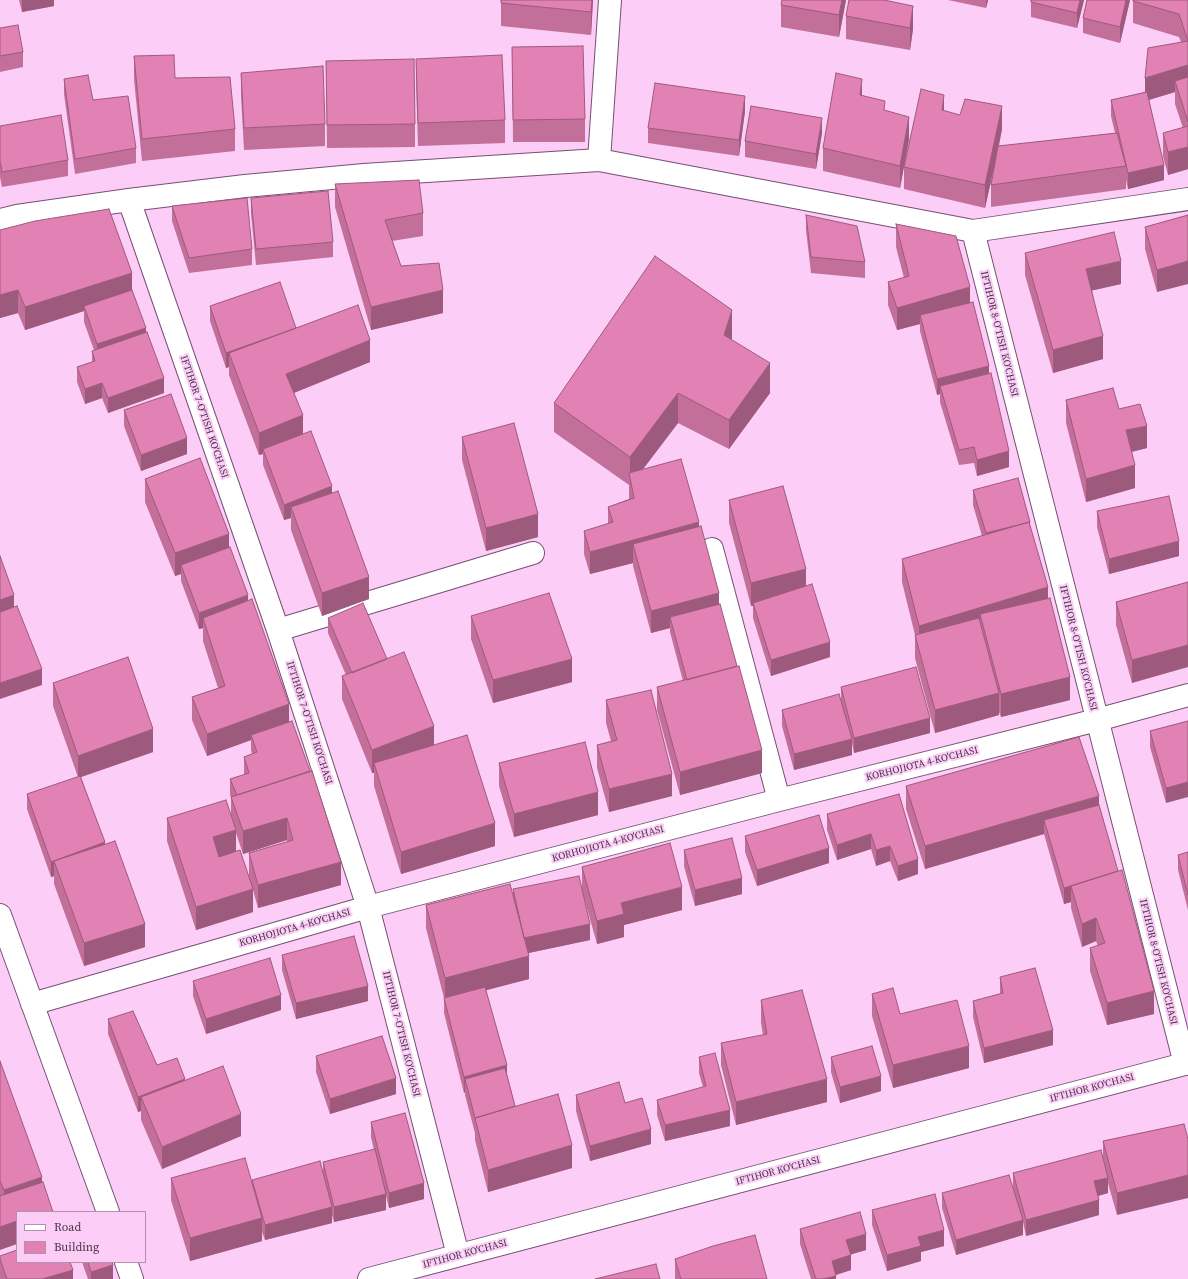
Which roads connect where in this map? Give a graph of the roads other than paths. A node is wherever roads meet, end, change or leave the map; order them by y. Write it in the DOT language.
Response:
graph roads {
  1 [pos="610,0"];
  2 [pos="599,160"];
  3 [pos="1188,199"];
  4 [pos="129,200"];
  5 [pos="0,220"];
  6 [pos="973,231"];
  7 [pos="712,549"];
  8 [pos="533,554"];
  9 [pos="278,630"];
  10 [pos="1188,695"];
  11 [pos="1096,720"];
  12 [pos="779,800"];
  13 [pos="368,907"];
  14 [pos="0,916"];
  15 [pos="32,1004"];
  16 [pos="1186,1063"];
  17 [pos="108,1211"];
  18 [pos="458,1255"];
  19 [pos="126,1263"];
  20 [pos="132,1279"];
  21 [pos="369,1279"];
  1 -- 2 [label="street"];
  2 -- 4 [label="street"];
  2 -- 6 [label="street"];
  3 -- 6 [label="street"];
  4 -- 5 [label="street"];
  4 -- 9 [label="street, IFTIHOR 7-O'TISH KO'CHASI"];
  6 -- 11 [label="street, IFTIHOR 8-O'TISH KO'CHASI"];
  7 -- 12 [label="street"];
  8 -- 9 [label="street"];
  9 -- 13 [label="street, IFTIHOR 7-O'TISH KO'CHASI"];
  10 -- 11 [label="street, KORHOJIOTA 4-KO'CHASI"];
  11 -- 12 [label="street, KORHOJIOTA 4-KO'CHASI"];
  11 -- 16 [label="street, IFTIHOR 8-O'TISH KO'CHASI"];
  12 -- 13 [label="street, KORHOJIOTA 4-KO'CHASI"];
  13 -- 15 [label="street, KORHOJIOTA 4-KO'CHASI"];
  13 -- 18 [label="street, IFTIHOR 7-O'TISH KO'CHASI"];
  14 -- 15 [label="street"];
  15 -- 17 [label="street"];
  16 -- 18 [label="street, IFTIHOR KO'CHASI"];
  18 -- 21 [label="street, IFTIHOR KO'CHASI"];
  19 -- 20 [label="street"];
}
